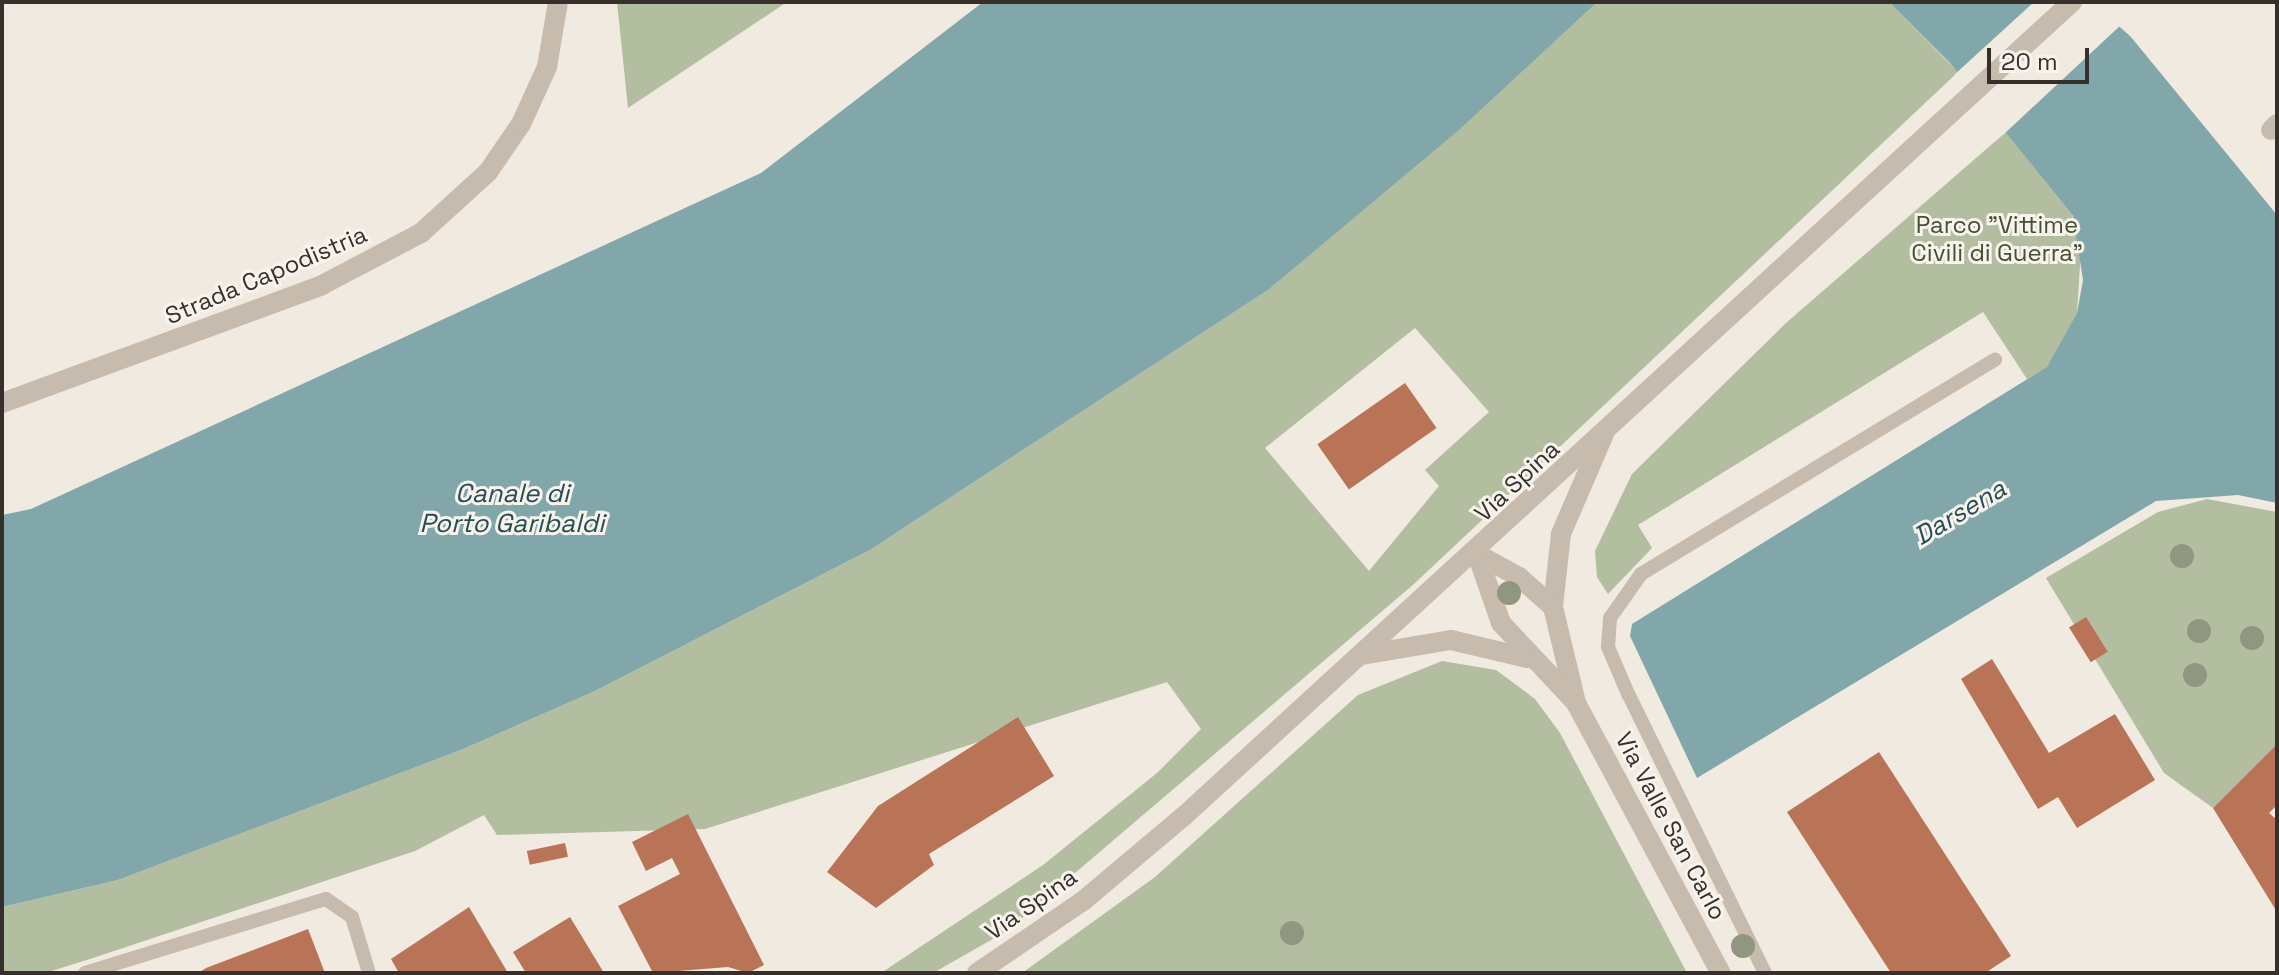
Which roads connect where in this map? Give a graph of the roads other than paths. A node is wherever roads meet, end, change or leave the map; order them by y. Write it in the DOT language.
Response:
graph roads {
  1 [pos="558,2"];
  2 [pos="2072,2"];
  3 [pos="1995,360"];
  4 [pos="2,403"];
  5 [pos="1604,434"];
  6 [pos="1477,554"];
  7 [pos="1553,607"];
  8 [pos="1362,655"];
  9 [pos="1531,660"];
  10 [pos="1576,703"];
  11 [pos="85,973"];
  12 [pos="369,973"];
  13 [pos="977,973"];
  14 [pos="1721,973"];
  15 [pos="1765,973"];
  1 -- 4 [label="street, Strada Capodistria"];
  2 -- 5 [label="street, Via Spina"];
  3 -- 15 [label="lane"];
  5 -- 6 [label="street, Via Spina"];
  5 -- 7 [label="street, Via Valle San Carlo"];
  6 -- 7 [label="street"];
  6 -- 8 [label="street, Via Spina"];
  6 -- 9 [label="street, Via Valle San Carlo"];
  7 -- 10 [label="street, Via Valle San Carlo"];
  8 -- 9 [label="street, Via Valle San Carlo"];
  8 -- 13 [label="street, Via Spina"];
  9 -- 10 [label="street, Via Valle San Carlo"];
  10 -- 14 [label="street, Via Valle San Carlo"];
  11 -- 12 [label="lane"];
}
